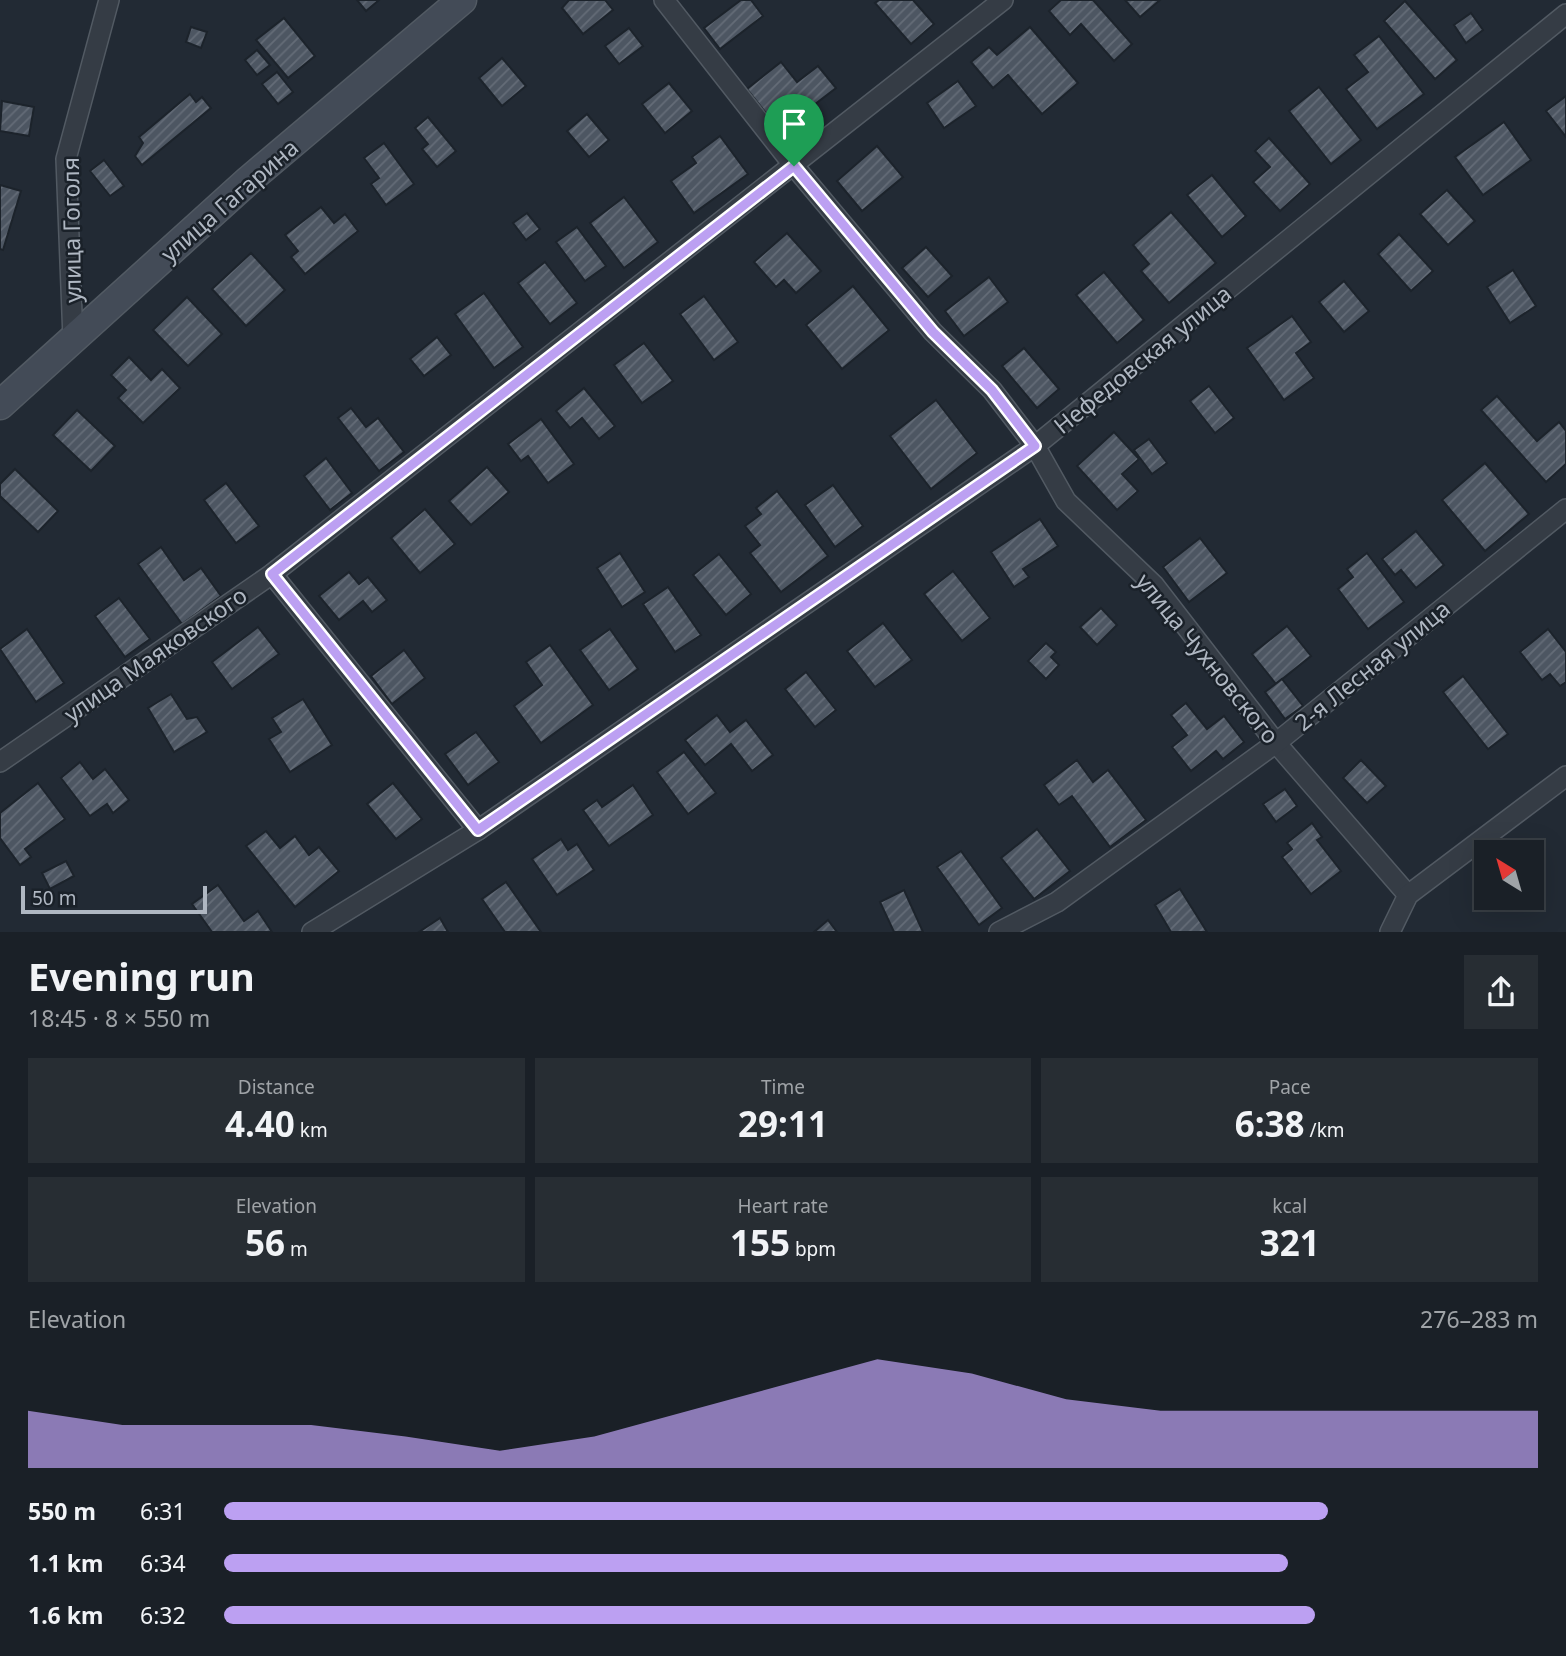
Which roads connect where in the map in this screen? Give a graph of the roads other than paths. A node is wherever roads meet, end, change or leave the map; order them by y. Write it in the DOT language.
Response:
graph roads {
  1 [pos="109,0"];
  2 [pos="462,0"];
  3 [pos="664,0"];
  4 [pos="1003,0"];
  5 [pos="1566,14"];
  6 [pos="794,166"];
  7 [pos="73,339"];
  8 [pos="0,405"];
  9 [pos="1035,446"];
  10 [pos="1566,509"];
  11 [pos="272,574"];
  12 [pos="1276,743"];
  13 [pos="0,762"];
  14 [pos="1566,776"];
  15 [pos="478,830"];
  16 [pos="1408,895"];
  17 [pos="312,932"];
  18 [pos="999,932"];
  19 [pos="1390,932"];
  1 -- 7 [label="street, улица Гоголя"];
  2 -- 7 [label="main road, улица Гагарина"];
  3 -- 6 [label="street, улица Чухновского"];
  4 -- 6 [label="street, улица Маяковского"];
  5 -- 9 [label="street, Нефедовская улица"];
  6 -- 9 [label="street, улица Чухновского"];
  6 -- 11 [label="street, улица Маяковского"];
  7 -- 8 [label="main road, улица Гагарина"];
  9 -- 12 [label="street, улица Чухновского"];
  9 -- 15 [label="street, Нефедовская улица"];
  10 -- 12 [label="street, 2-я Лесная улица"];
  11 -- 13 [label="street, улица Маяковского"];
  11 -- 15 [label="street"];
  12 -- 16 [label="street, улица Чухновского"];
  12 -- 18 [label="street, 2-я Лесная улица"];
  14 -- 16 [label="street"];
  15 -- 17 [label="street, Нефедовская улица"];
  16 -- 19 [label="street"];
}
